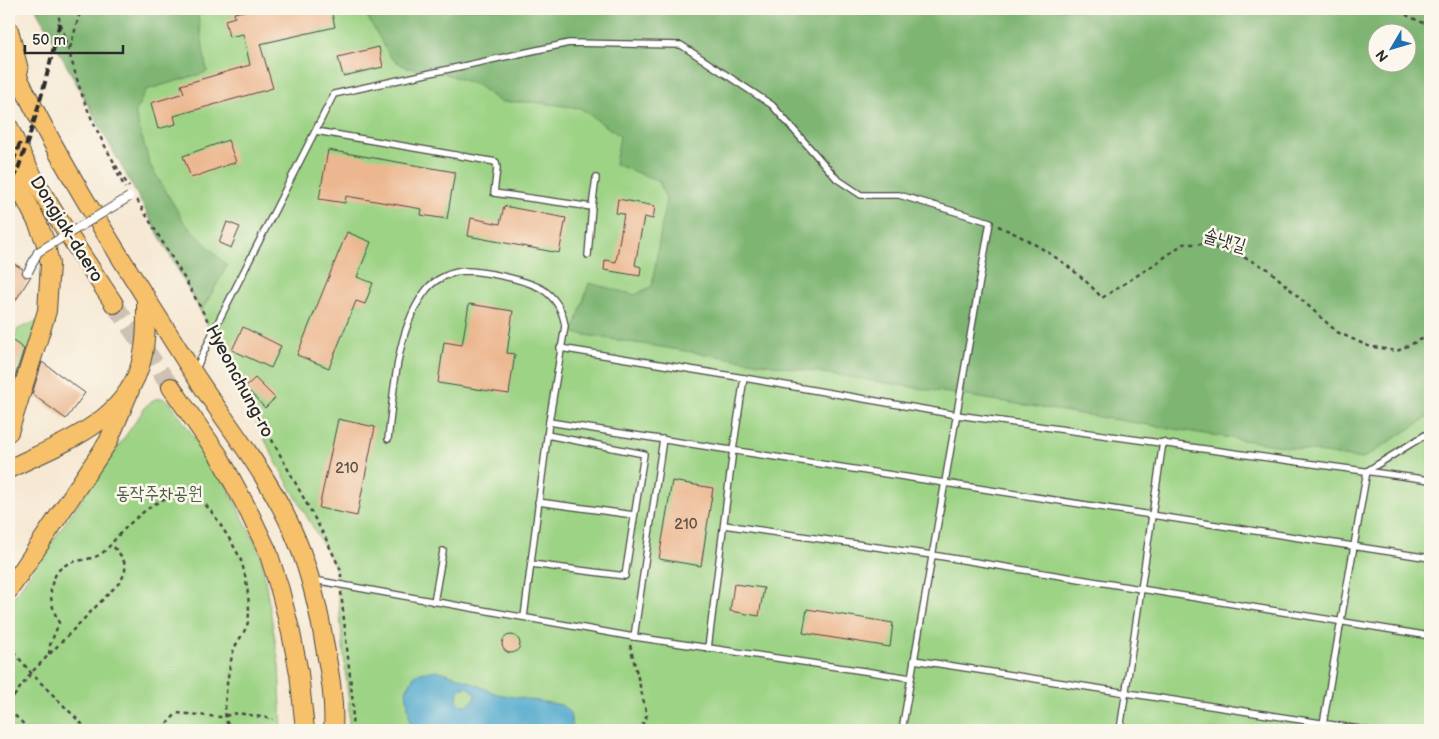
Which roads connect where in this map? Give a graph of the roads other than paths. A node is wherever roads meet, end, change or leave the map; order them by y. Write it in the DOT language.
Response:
graph roads {
  1 [pos="9,30"];
  2 [pos="9,58"];
  3 [pos="24,90"];
  4 [pos="9,126"];
  5 [pos="316,131"];
  6 [pos="9,167"];
  7 [pos="596,178"];
  8 [pos="129,197"];
  9 [pos="592,207"];
  10 [pos="588,255"];
  11 [pos="28,272"];
  12 [pos="146,296"];
  13 [pos="114,304"];
  14 [pos="560,348"];
  15 [pos="194,374"];
  16 [pos="744,378"];
  17 [pos="171,387"];
  18 [pos="130,390"];
  19 [pos="957,415"];
  20 [pos="549,422"];
  21 [pos="9,432"];
  22 [pos="1430,432"];
  23 [pos="547,435"];
  24 [pos="388,439"];
  25 [pos="663,439"];
  26 [pos="1163,442"];
  27 [pos="733,450"];
  28 [pos="9,469"];
  29 [pos="1367,471"];
  30 [pos="1430,480"];
  31 [pos="945,483"];
  32 [pos="538,502"];
  33 [pos="1152,514"];
  34 [pos="634,515"];
  35 [pos="724,525"];
  36 [pos="1354,546"];
  37 [pos="443,552"];
  38 [pos="932,554"];
  39 [pos="1430,558"];
  40 [pos="531,564"];
  41 [pos="311,580"];
  42 [pos="1141,589"];
  43 [pos="9,590"];
  44 [pos="434,602"];
  45 [pos="524,617"];
  46 [pos="1341,621"];
  47 [pos="631,636"];
  48 [pos="1430,636"];
  49 [pos="708,648"];
  50 [pos="914,660"];
  51 [pos="911,678"];
  52 [pos="1126,692"];
  53 [pos="1323,727"];
  54 [pos="305,730"];
  55 [pos="333,730"];
  56 [pos="902,730"];
  57 [pos="1120,730"];
  58 [pos="1366,730"];
  1 -- 3 [label="main road"];
  2 -- 3 [label="main road"];
  3 -- 12 [label="main road, Hyeonchung-ro"];
  4 -- 13 [label="main road, Dongjak-daero"];
  5 -- 9 [label="lane"];
  5 -- 15 [label="lane"];
  5 -- 19 [label="lane"];
  6 -- 21 [label="main road"];
  7 -- 9 [label="lane"];
  8 -- 11 [label="street, bridge"];
  9 -- 10 [label="lane"];
  12 -- 15 [label="main road, Hyeonchung-ro"];
  12 -- 18 [label="main road"];
  14 -- 16 [label="lane"];
  14 -- 20 [label="lane"];
  14 -- 24 [label="lane"];
  15 -- 41 [label="main road, Hyeonchung-ro"];
  16 -- 19 [label="lane"];
  16 -- 27 [label="lane"];
  17 -- 54 [label="main road"];
  18 -- 28 [label="main road"];
  18 -- 43 [label="main road"];
  19 -- 26 [label="lane"];
  19 -- 31 [label="lane"];
  20 -- 23 [label="lane"];
  20 -- 25 [label="lane"];
  22 -- 29 [label="lane"];
  23 -- 32 [label="lane"];
  23 -- 34 [label="lane"];
  25 -- 27 [label="lane"];
  25 -- 47 [label="lane"];
  26 -- 29 [label="lane"];
  26 -- 33 [label="lane"];
  27 -- 31 [label="lane"];
  27 -- 35 [label="lane"];
  29 -- 30 [label="lane"];
  29 -- 36 [label="lane"];
  31 -- 33 [label="lane"];
  31 -- 38 [label="lane"];
  32 -- 34 [label="lane"];
  32 -- 40 [label="lane"];
  33 -- 36 [label="lane"];
  33 -- 42 [label="lane"];
  34 -- 40 [label="lane"];
  35 -- 38 [label="lane"];
  35 -- 49 [label="lane"];
  36 -- 39 [label="lane"];
  36 -- 46 [label="lane"];
  37 -- 44 [label="lane"];
  38 -- 42 [label="lane"];
  38 -- 50 [label="lane"];
  40 -- 45 [label="lane"];
  41 -- 44 [label="lane"];
  41 -- 55 [label="main road, Hyeonchung-ro"];
  42 -- 46 [label="lane"];
  42 -- 52 [label="lane"];
  44 -- 45 [label="lane"];
  45 -- 47 [label="lane"];
  46 -- 48 [label="lane"];
  46 -- 53 [label="lane"];
  47 -- 49 [label="lane"];
  49 -- 51 [label="lane"];
  50 -- 51 [label="lane"];
  50 -- 52 [label="lane"];
  51 -- 56 [label="lane"];
  52 -- 53 [label="lane"];
  52 -- 57 [label="lane"];
  53 -- 58 [label="lane"];
}
